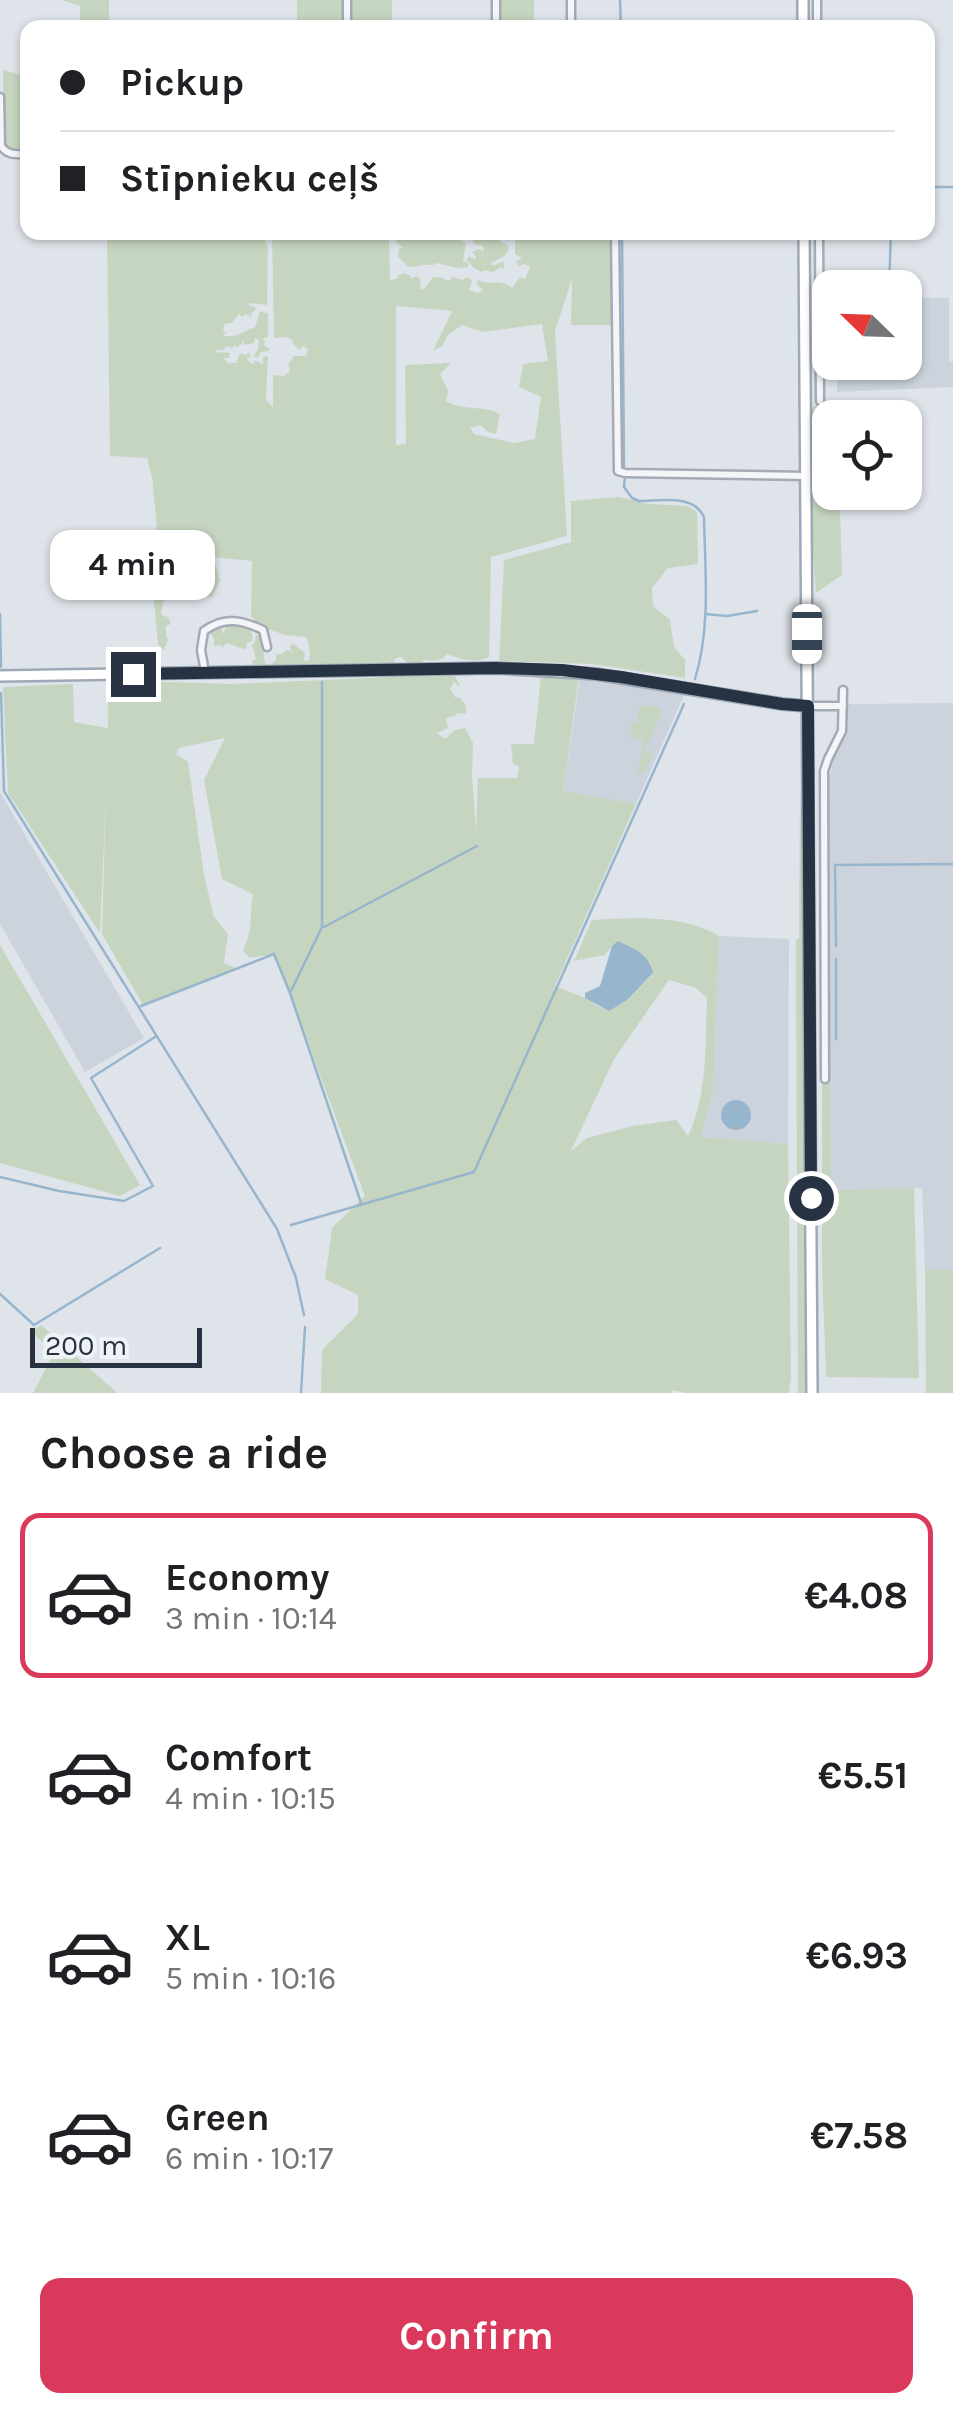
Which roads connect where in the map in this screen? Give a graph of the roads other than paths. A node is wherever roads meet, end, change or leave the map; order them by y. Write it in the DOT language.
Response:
graph roads {
  1 [pos="0,97"];
  2 [pos="20,154"];
  3 [pos="615,240"];
  4 [pos="804,240"];
  5 [pos="819,240"];
  6 [pos="820,400"];
  7 [pos="806,476"];
  8 [pos="267,647"];
  9 [pos="205,673"];
  10 [pos="0,676"];
  11 [pos="842,690"];
  12 [pos="808,706"];
  13 [pos="843,706"];
  14 [pos="825,1079"];
  15 [pos="812,1393"];
  1 -- 2 [label="street"];
  3 -- 7 [label="street"];
  4 -- 7 [label="main road"];
  5 -- 6 [label="street"];
  7 -- 12 [label="main road"];
  8 -- 9 [label="street"];
  9 -- 10 [label="main road"];
  9 -- 12 [label="main road"];
  11 -- 13 [label="street"];
  12 -- 13 [label="street"];
  12 -- 15 [label="main road"];
  13 -- 14 [label="street"];
}
